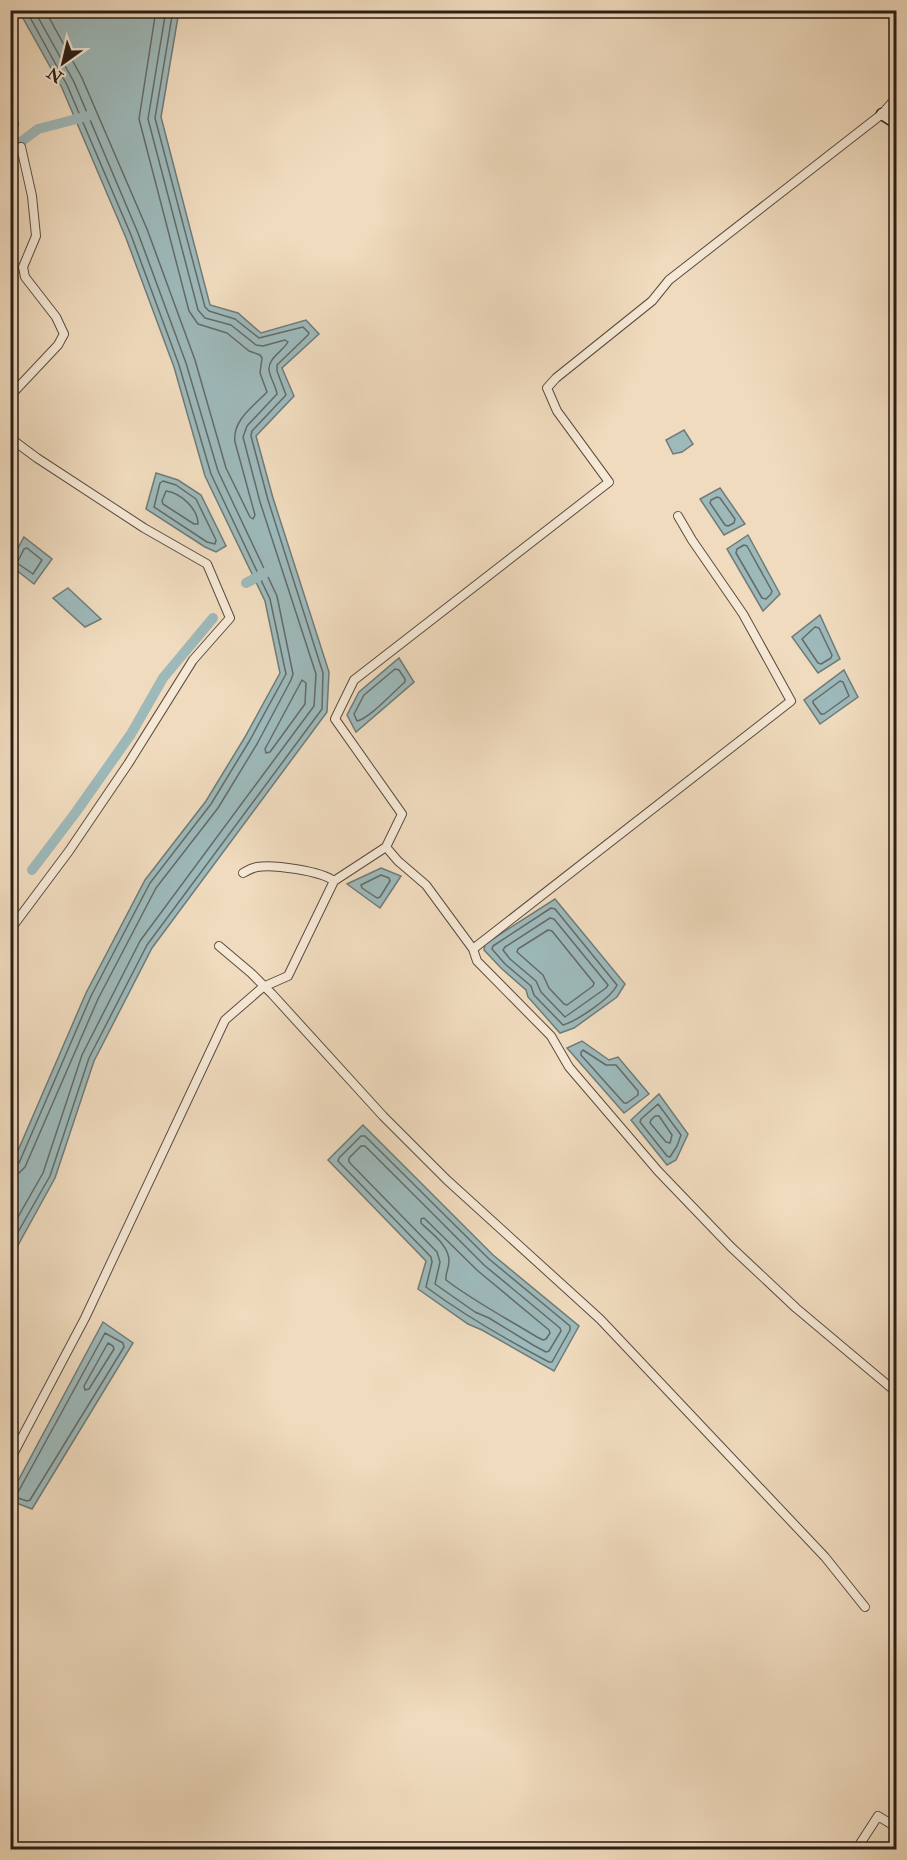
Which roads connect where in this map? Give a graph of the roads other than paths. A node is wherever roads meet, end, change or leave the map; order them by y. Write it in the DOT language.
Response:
graph roads {
  1 [pos="897,98"];
  2 [pos="10,113"];
  3 [pos="882,114"];
  4 [pos="897,123"];
  5 [pos="14,124"];
  6 [pos="21,147"];
  7 [pos="10,396"];
  8 [pos="10,438"];
  9 [pos="678,516"];
  10 [pos="386,847"];
  11 [pos="243,873"];
  12 [pos="334,881"];
  13 [pos="10,930"];
  14 [pos="219,946"];
  15 [pos="473,949"];
  16 [pos="263,987"];
  17 [pos="897,1392"];
  18 [pos="10,1460"];
  19 [pos="865,1607"];
  20 [pos="897,1827"];
  21 [pos="856,1850"];
  1 -- 3 [label="street"];
  2 -- 5 [label="street"];
  3 -- 4 [label="street"];
  3 -- 10 [label="street"];
  6 -- 7 [label="street"];
  8 -- 13 [label="street"];
  9 -- 15 [label="street"];
  10 -- 12 [label="street"];
  10 -- 15 [label="street"];
  11 -- 12 [label="street"];
  12 -- 16 [label="street"];
  14 -- 16 [label="street"];
  15 -- 17 [label="street"];
  16 -- 18 [label="street"];
  16 -- 19 [label="street"];
  20 -- 21 [label="street"];
}
